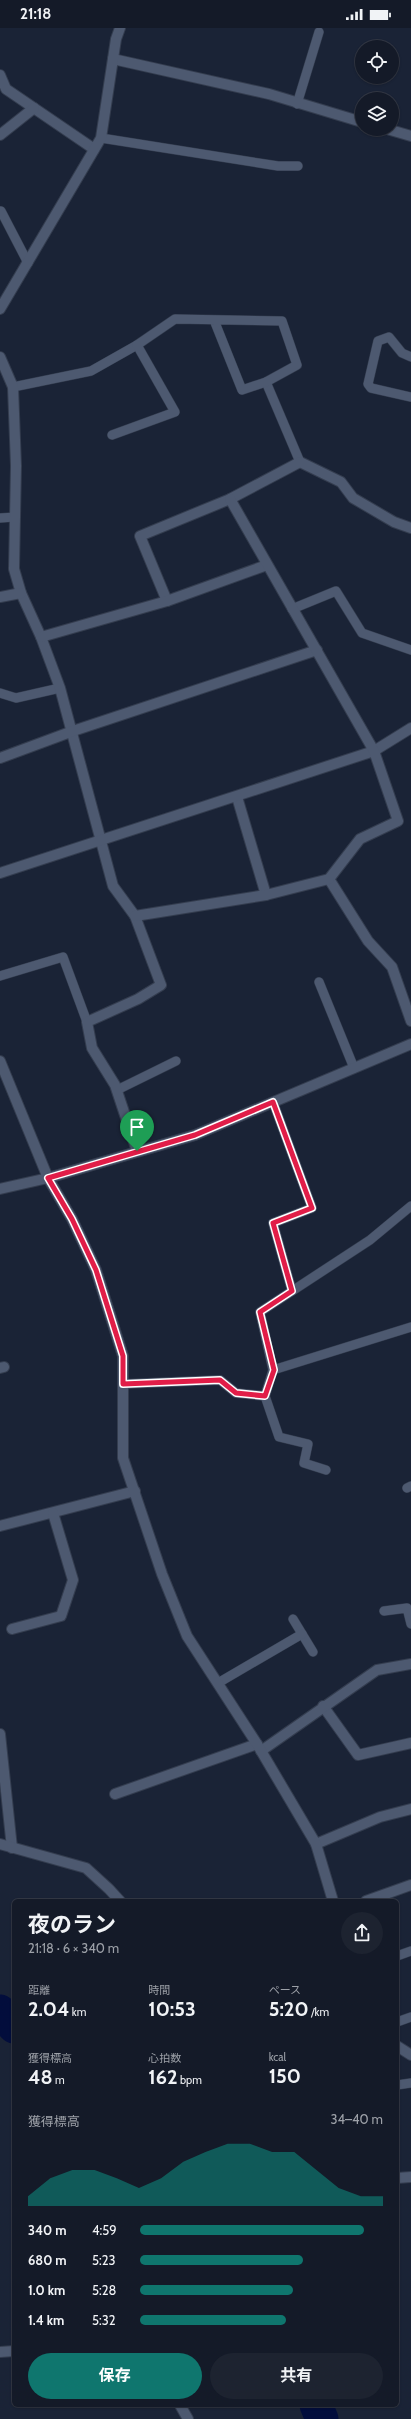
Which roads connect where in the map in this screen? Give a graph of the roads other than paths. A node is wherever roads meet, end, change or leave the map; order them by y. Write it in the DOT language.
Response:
graph roads {
  1 [pos="120,28"];
  2 [pos="319,32"];
  3 [pos="113,59"];
  4 [pos="0,75"];
  5 [pos="297,104"];
  6 [pos="34,108"];
  7 [pos="355,120"];
  8 [pos="399,132"];
  9 [pos="0,135"];
  10 [pos="411,136"];
  11 [pos="101,138"];
  12 [pos="94,149"];
  13 [pos="298,166"];
  14 [pos="1,211"];
  15 [pos="28,263"];
  16 [pos="0,309"];
  17 [pos="214,320"];
  18 [pos="137,345"];
  19 [pos="0,357"];
  20 [pos="411,357"];
  21 [pos="266,382"];
  22 [pos="13,387"];
  23 [pos="411,397"];
  24 [pos="112,435"];
  25 [pos="300,462"];
  26 [pos="230,500"];
  27 [pos="15,517"];
  28 [pos="0,518"];
  29 [pos="411,528"];
  30 [pos="266,565"];
  31 [pos="21,593"];
  32 [pos="0,597"];
  33 [pos="167,601"];
  34 [pos="292,609"];
  35 [pos="41,638"];
  36 [pos="317,650"];
  37 [pos="411,650"];
  38 [pos="60,688"];
  39 [pos="0,693"];
  40 [pos="411,728"];
  41 [pos="73,731"];
  42 [pos="374,751"];
  43 [pos="0,758"];
  44 [pos="236,797"];
  45 [pos="99,839"];
  46 [pos="0,873"];
  47 [pos="329,879"];
  48 [pos="266,895"];
  49 [pos="135,916"];
  50 [pos="0,976"];
  51 [pos="319,982"];
  52 [pos="411,1021"];
  53 [pos="86,1022"];
  54 [pos="411,1044"];
  55 [pos="0,1061"];
  56 [pos="176,1061"];
  57 [pos="354,1068"];
  58 [pos="117,1090"];
  59 [pos="273,1102"];
  60 [pos="137,1151"];
  61 [pos="48,1178"];
  62 [pos="0,1189"];
  63 [pos="411,1206"];
  64 [pos="292,1291"];
  65 [pos="411,1326"];
  66 [pos="274,1370"];
  67 [pos="123,1384"];
  68 [pos="265,1396"];
  69 [pos="326,1470"];
  70 [pos="135,1491"];
  71 [pos="53,1513"];
  72 [pos="0,1526"];
  73 [pos="384,1611"];
  74 [pos="293,1619"];
  75 [pos="411,1624"];
  76 [pos="12,1629"];
  77 [pos="302,1634"];
  78 [pos="313,1652"];
  79 [pos="411,1664"];
  80 [pos="218,1683"];
  81 [pos="323,1706"];
  82 [pos="0,1734"];
  83 [pos="411,1743"];
  84 [pos="259,1747"];
  85 [pos="115,1794"];
  86 [pos="411,1809"];
  87 [pos="0,1844"];
  88 [pos="316,1844"];
  89 [pos="12,1848"];
  90 [pos="411,1885"];
  91 [pos="118,1899"];
  92 [pos="332,1899"];
  93 [pos="372,1899"];
  94 [pos="411,1951"];
  95 [pos="399,1955"];
  96 [pos="411,2018"];
  97 [pos="399,2021"];
  98 [pos="399,2047"];
  99 [pos="411,2055"];
  100 [pos="411,2083"];
  101 [pos="399,2085"];
  102 [pos="411,2177"];
  103 [pos="399,2178"];
  104 [pos="12,2351"];
  105 [pos="0,2352"];
  106 [pos="181,2407"];
  107 [pos="188,2419"];
  1 -- 3 [label="street"];
  2 -- 5 [label="lane"];
  3 -- 5 [label="street"];
  3 -- 11 [label="street"];
  4 -- 6 [label="street"];
  5 -- 7 [label="street"];
  6 -- 9 [label="street"];
  6 -- 12 [label="street"];
  8 -- 10 [label="street"];
  11 -- 12 [label="street"];
  11 -- 13 [label="lane"];
  12 -- 15 [label="street"];
  14 -- 15 [label="lane"];
  15 -- 16 [label="street"];
  17 -- 18 [label="lane"];
  17 -- 21 [label="lane"];
  17 -- 21 [label="lane"];
  18 -- 22 [label="lane"];
  18 -- 24 [label="lane"];
  19 -- 22 [label="street"];
  20 -- 23 [label="lane"];
  21 -- 25 [label="lane"];
  22 -- 27 [label="street"];
  25 -- 26 [label="street"];
  25 -- 29 [label="street"];
  26 -- 30 [label="street"];
  26 -- 33 [label="street"];
  27 -- 28 [label="lane"];
  27 -- 31 [label="street"];
  30 -- 33 [label="street"];
  30 -- 34 [label="street"];
  31 -- 32 [label="street"];
  31 -- 35 [label="street"];
  33 -- 35 [label="street"];
  34 -- 36 [label="street"];
  34 -- 37 [label="lane"];
  35 -- 38 [label="street"];
  36 -- 41 [label="street"];
  36 -- 42 [label="street"];
  38 -- 39 [label="lane"];
  38 -- 41 [label="street"];
  40 -- 42 [label="street"];
  41 -- 43 [label="street"];
  41 -- 45 [label="street"];
  42 -- 44 [label="street"];
  42 -- 47 [label="street"];
  44 -- 45 [label="street"];
  44 -- 48 [label="street"];
  45 -- 46 [label="street"];
  45 -- 49 [label="street"];
  47 -- 48 [label="street"];
  47 -- 52 [label="street"];
  48 -- 49 [label="street"];
  49 -- 53 [label="street"];
  50 -- 53 [label="lane"];
  51 -- 57 [label="lane"];
  53 -- 58 [label="street"];
  54 -- 57 [label="street"];
  55 -- 61 [label="street"];
  56 -- 58 [label="lane"];
  57 -- 59 [label="street"];
  58 -- 60 [label="street"];
  59 -- 60 [label="street"];
  59 -- 64 [label="lane"];
  60 -- 61 [label="street"];
  61 -- 62 [label="street"];
  61 -- 67 [label="street"];
  63 -- 64 [label="lane"];
  64 -- 66 [label="lane"];
  65 -- 66 [label="lane"];
  66 -- 68 [label="lane"];
  67 -- 68 [label="lane"];
  67 -- 70 [label="street"];
  68 -- 69 [label="lane"];
  70 -- 71 [label="street"];
  70 -- 80 [label="street"];
  71 -- 72 [label="street"];
  71 -- 76 [label="street"];
  73 -- 75 [label="lane"];
  74 -- 77 [label="lane"];
  77 -- 78 [label="lane"];
  77 -- 80 [label="lane"];
  79 -- 81 [label="street"];
  80 -- 84 [label="street"];
  81 -- 83 [label="street"];
  81 -- 84 [label="street"];
  82 -- 89 [label="street"];
  84 -- 85 [label="street"];
  84 -- 88 [label="street"];
  86 -- 88 [label="street"];
  87 -- 89 [label="street"];
  88 -- 92 [label="street"];
  89 -- 91 [label="street"];
  90 -- 93 [label="street"];
  94 -- 95 [label="lane"];
  96 -- 97 [label="lane"];
  98 -- 99 [label="street"];
  100 -- 101 [label="lane"];
  102 -- 103 [label="street"];
  104 -- 105 [label="street"];
  106 -- 107 [label="street"];
}
